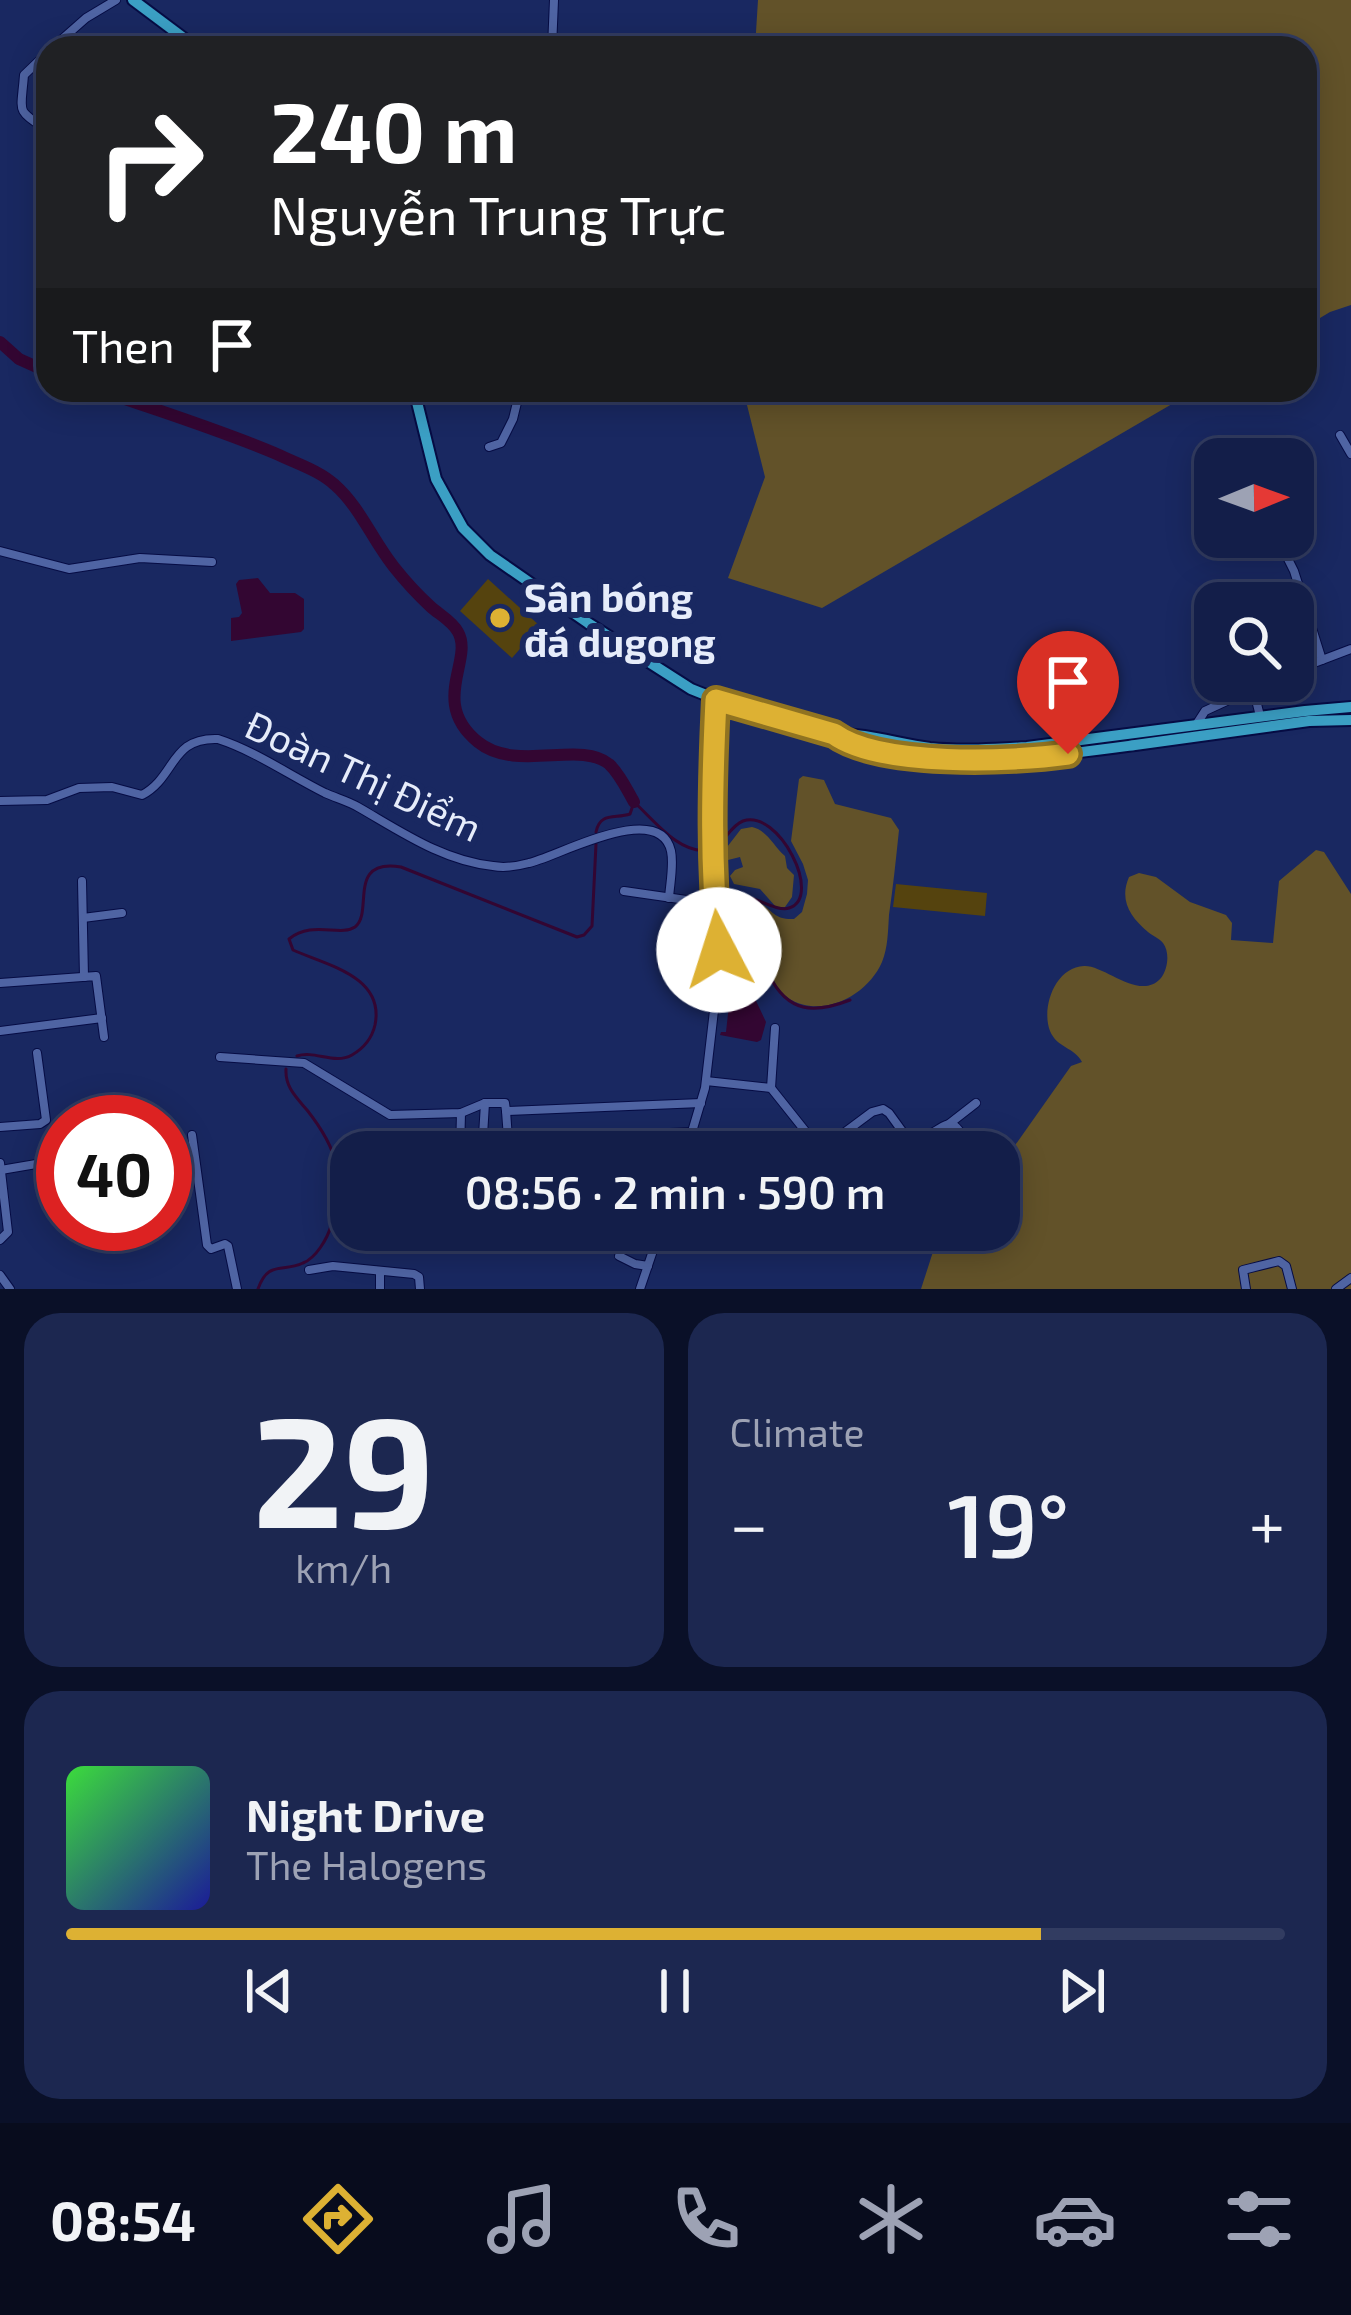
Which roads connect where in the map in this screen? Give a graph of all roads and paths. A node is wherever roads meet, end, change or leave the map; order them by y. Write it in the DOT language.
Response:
graph roads {
  1 [pos="116,0"];
  2 [pos="134,0"];
  3 [pos="554,0"];
  4 [pos="66,36"];
  5 [pos="181,36"];
  6 [pos="552,36"];
  7 [pos="36,63"];
  8 [pos="36,123"];
  9 [pos="417,402"];
  10 [pos="516,402"];
  11 [pos="1340,435"];
  12 [pos="489,447"];
  13 [pos="1351,454"];
  14 [pos="0,551"];
  15 [pos="1288,558"];
  16 [pos="212,562"];
  17 [pos="1351,649"];
  18 [pos="1322,660"];
  19 [pos="1314,663"];
  20 [pos="716,700"];
  21 [pos="1224,702"];
  22 [pos="1257,702"];
  23 [pos="1351,707"];
  24 [pos="1351,720"];
  25 [pos="1262,722"];
  26 [pos="1196,724"];
  27 [pos="834,734"];
  28 [pos="0,801"];
  29 [pos="82,880"];
  30 [pos="624,892"];
  31 [pos="669,898"];
  32 [pos="714,904"];
  33 [pos="122,913"];
  34 [pos="83,918"];
  35 [pos="84,977"];
  36 [pos="0,983"];
  37 [pos="102,1018"];
  38 [pos="775,1028"];
  39 [pos="0,1031"];
  40 [pos="104,1037"];
  41 [pos="37,1052"];
  42 [pos="220,1057"];
  43 [pos="706,1081"];
  44 [pos="771,1088"];
  45 [pos="701,1102"];
  46 [pos="485,1103"];
  47 [pos="976,1103"];
  48 [pos="506,1111"];
  49 [pos="461,1114"];
  50 [pos="949,1124"];
  51 [pos="0,1127"];
  52 [pos="850,1129"];
  53 [pos="461,1131"];
  54 [pos="483,1131"];
  55 [pos="507,1131"];
  56 [pos="693,1131"];
  57 [pos="854,1131"];
  58 [pos="901,1131"];
  59 [pos="936,1131"];
  60 [pos="961,1131"];
  61 [pos="192,1135"];
  62 [pos="36,1164"];
  63 [pos="0,1167"];
  64 [pos="0,1240"];
  65 [pos="653,1251"];
  66 [pos="619,1256"];
  67 [pos="648,1266"];
  68 [pos="309,1270"];
  69 [pos="380,1271"];
  70 [pos="0,1275"];
  71 [pos="1351,1278"];
  72 [pos="10,1289"];
  73 [pos="237,1289"];
  74 [pos="380,1289"];
  75 [pos="420,1289"];
  76 [pos="640,1289"];
  77 [pos="1246,1289"];
  78 [pos="1292,1289"];
  79 [pos="1336,1289"];
  1 -- 4 [label="street"];
  2 -- 5 [label="main road"];
  3 -- 6 [label="street"];
  7 -- 8 [label="street"];
  9 -- 20 [label="main road"];
  10 -- 12 [label="street"];
  11 -- 13 [label="street"];
  14 -- 16 [label="street"];
  15 -- 18 [label="street"];
  17 -- 18 [label="street"];
  18 -- 19 [label="street"];
  20 -- 27 [label="main road"];
  20 -- 32 [label="street"];
  21 -- 26 [label="street"];
  22 -- 25 [label="street"];
  23 -- 25 [label="main road"];
  24 -- 25 [label="main road"];
  25 -- 26 [label="main road"];
  25 -- 27 [label="main road"];
  26 -- 27 [label="main road"];
  28 -- 31 [label="street, Đoàn Thị Điểm"];
  29 -- 34 [label="street"];
  30 -- 31 [label="street"];
  31 -- 32 [label="street"];
  32 -- 43 [label="street"];
  33 -- 34 [label="street"];
  34 -- 35 [label="street"];
  35 -- 36 [label="street"];
  35 -- 37 [label="street"];
  37 -- 39 [label="street"];
  37 -- 40 [label="street"];
  38 -- 44 [label="street"];
  41 -- 51 [label="street"];
  42 -- 49 [label="street"];
  43 -- 44 [label="street"];
  43 -- 45 [label="street"];
  44 -- 52 [label="street"];
  45 -- 48 [label="street"];
  45 -- 56 [label="street"];
  46 -- 48 [label="street"];
  46 -- 49 [label="street"];
  46 -- 54 [label="street"];
  47 -- 50 [label="street"];
  48 -- 55 [label="street"];
  49 -- 53 [label="street"];
  50 -- 59 [label="street"];
  50 -- 60 [label="street"];
  52 -- 57 [label="street"];
  52 -- 58 [label="street"];
  61 -- 73 [label="street"];
  62 -- 63 [label="street"];
  63 -- 64 [label="street"];
  65 -- 67 [label="street"];
  66 -- 67 [label="street"];
  67 -- 76 [label="street"];
  68 -- 69 [label="street"];
  69 -- 74 [label="street"];
  69 -- 75 [label="street"];
  70 -- 72 [label="street"];
  71 -- 79 [label="street"];
  77 -- 78 [label="street"];
}
